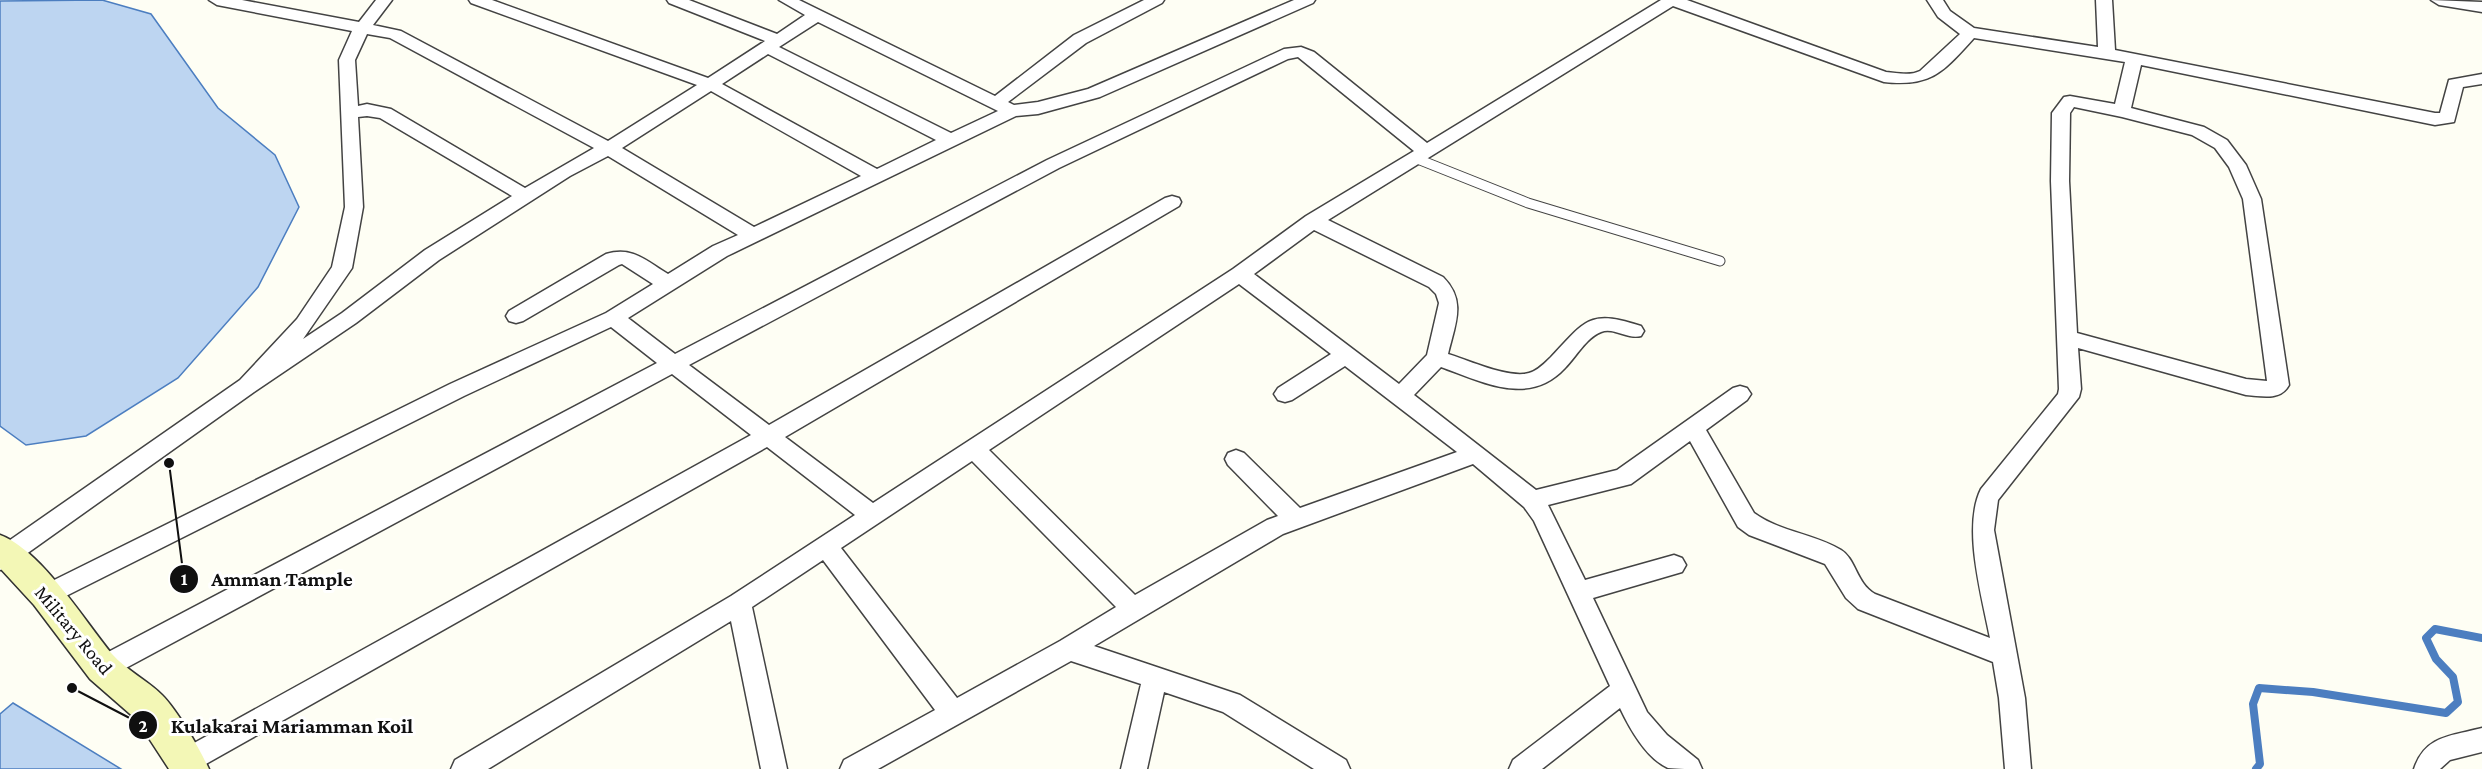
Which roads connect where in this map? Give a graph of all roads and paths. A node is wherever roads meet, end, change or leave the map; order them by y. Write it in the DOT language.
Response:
graph roads {
  1 [pos="217,0"];
  2 [pos="384,0"];
  3 [pos="477,0"];
  4 [pos="675,0"];
  5 [pos="786,0"];
  6 [pos="1156,0"];
  7 [pos="1307,0"];
  8 [pos="1672,0"];
  9 [pos="1935,0"];
  10 [pos="2104,0"];
  11 [pos="2439,0"];
  12 [pos="2482,7"];
  13 [pos="817,15"];
  14 [pos="363,28"];
  15 [pos="1970,33"];
  16 [pos="773,43"];
  17 [pos="2107,53"];
  18 [pos="2134,58"];
  19 [pos="2482,79"];
  20 [pos="710,84"];
  21 [pos="1004,107"];
  22 [pos="2122,111"];
  23 [pos="351,113"];
  24 [pos="950,140"];
  25 [pos="608,148"];
  26 [pos="1421,155"];
  27 [pos="876,176"];
  28 [pos="525,196"];
  29 [pos="1172,202"];
  30 [pos="1313,221"];
  31 [pos="753,235"];
  32 [pos="1720,261"];
  33 [pos="1240,274"];
  34 [pos="668,284"];
  35 [pos="516,316"];
  36 [pos="613,318"];
  37 [pos="1634,331"];
  38 [pos="2066,338"];
  39 [pos="1346,355"];
  40 [pos="1437,358"];
  41 [pos="674,364"];
  42 [pos="247,386"];
  43 [pos="1285,394"];
  44 [pos="1740,394"];
  45 [pos="1401,396"];
  46 [pos="1694,428"];
  47 [pos="768,436"];
  48 [pos="974,449"];
  49 [pos="1476,454"];
  50 [pos="1236,459"];
  51 [pos="1532,500"];
  52 [pos="872,515"];
  53 [pos="1296,520"];
  54 [pos="826,546"];
  55 [pos="3,555"];
  56 [pos="1674,565"];
  57 [pos="1579,592"];
  58 [pos="46,595"];
  59 [pos="739,603"];
  60 [pos="1133,609"];
  61 [pos="1069,649"];
  62 [pos="2004,655"];
  63 [pos="102,668"];
  64 [pos="1155,677"];
  65 [pos="1624,690"];
  66 [pos="952,712"];
  67 [pos="2482,740"];
  68 [pos="188,765"];
  69 [pos="1334,768"];
  70 [pos="464,769"];
  71 [pos="774,769"];
  72 [pos="853,769"];
  73 [pos="1134,769"];
  74 [pos="1522,769"];
  75 [pos="1689,769"];
  76 [pos="2018,769"];
  77 [pos="2427,769"];
  1 -- 14 [label="street"];
  2 -- 14 [label="street"];
  3 -- 20 [label="street"];
  4 -- 16 [label="street"];
  5 -- 13 [label="street"];
  6 -- 21 [label="street"];
  7 -- 21 [label="street"];
  8 -- 15 [label="street"];
  8 -- 26 [label="street"];
  9 -- 15 [label="street"];
  10 -- 17 [label="street"];
  11 -- 12 [label="street"];
  13 -- 16 [label="street"];
  13 -- 21 [label="street"];
  14 -- 23 [label="street"];
  14 -- 25 [label="street"];
  15 -- 17 [label="street"];
  16 -- 20 [label="street"];
  16 -- 24 [label="street"];
  17 -- 18 [label="street"];
  18 -- 19 [label="street"];
  18 -- 22 [label="street"];
  20 -- 25 [label="street"];
  20 -- 27 [label="street"];
  21 -- 24 [label="street"];
  22 -- 38 [label="street"];
  22 -- 38 [label="street"];
  23 -- 28 [label="street"];
  23 -- 42 [label="street"];
  24 -- 27 [label="street"];
  25 -- 28 [label="street"];
  25 -- 31 [label="street"];
  26 -- 30 [label="street"];
  26 -- 32 [label="lane"];
  26 -- 41 [label="street"];
  27 -- 31 [label="street"];
  28 -- 42 [label="street"];
  29 -- 47 [label="street"];
  30 -- 33 [label="street"];
  30 -- 40 [label="street"];
  31 -- 34 [label="street"];
  33 -- 39 [label="street"];
  33 -- 48 [label="street"];
  34 -- 35 [label="street"];
  34 -- 36 [label="street"];
  36 -- 41 [label="street"];
  36 -- 58 [label="street"];
  37 -- 40 [label="street"];
  38 -- 62 [label="street"];
  39 -- 43 [label="street"];
  39 -- 45 [label="street"];
  40 -- 45 [label="street"];
  41 -- 47 [label="street"];
  41 -- 63 [label="street"];
  42 -- 55 [label="street"];
  44 -- 46 [label="street"];
  45 -- 49 [label="street"];
  46 -- 51 [label="street"];
  46 -- 62 [label="street"];
  47 -- 52 [label="street"];
  47 -- 68 [label="street"];
  48 -- 52 [label="street"];
  48 -- 60 [label="street"];
  49 -- 51 [label="street"];
  49 -- 53 [label="street"];
  50 -- 53 [label="street"];
  51 -- 57 [label="street"];
  52 -- 54 [label="street"];
  53 -- 60 [label="street"];
  54 -- 59 [label="street"];
  54 -- 66 [label="street"];
  55 -- 58 [label="main road, Military Road"];
  56 -- 57 [label="street"];
  57 -- 65 [label="street"];
  58 -- 63 [label="main road, Military Road"];
  59 -- 70 [label="street"];
  59 -- 71 [label="street"];
  60 -- 61 [label="street"];
  61 -- 64 [label="street"];
  61 -- 66 [label="street"];
  62 -- 76 [label="street"];
  63 -- 68 [label="main road, Military Road"];
  64 -- 69 [label="street"];
  64 -- 73 [label="street"];
  65 -- 74 [label="street"];
  65 -- 75 [label="street"];
  66 -- 72 [label="street"];
  67 -- 77 [label="street"];
}
